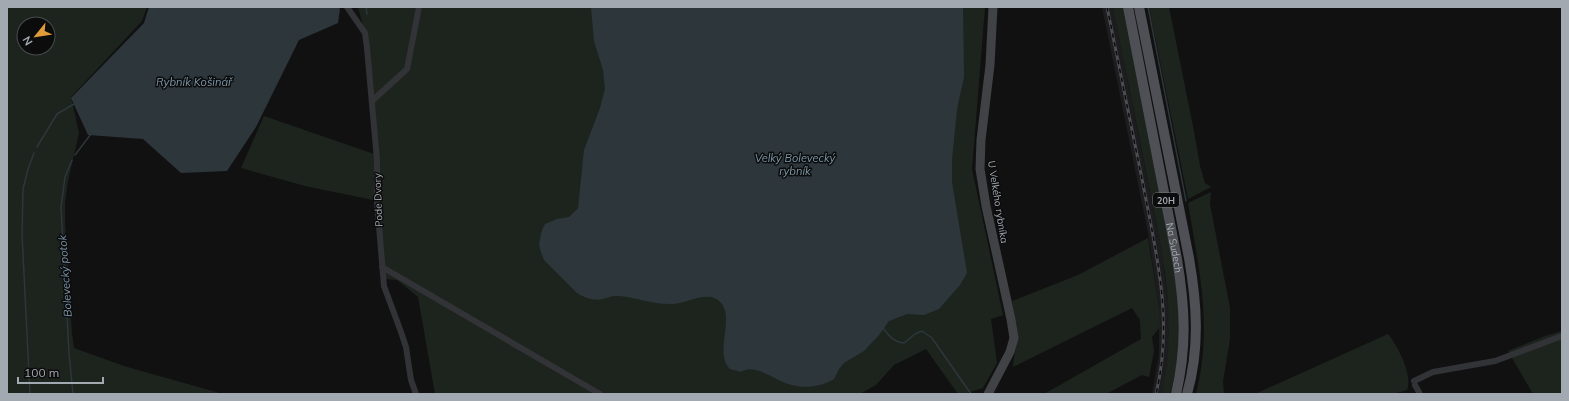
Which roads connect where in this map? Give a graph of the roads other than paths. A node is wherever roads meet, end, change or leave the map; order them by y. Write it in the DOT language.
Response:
graph roads {
  1 [pos="347,7"];
  2 [pos="419,7"];
  3 [pos="993,7"];
  4 [pos="1128,7"];
  5 [pos="1139,7"];
  6 [pos="372,101"];
  7 [pos="382,267"];
  8 [pos="1562,336"];
  9 [pos="416,394"];
  10 [pos="600,394"];
  11 [pos="988,394"];
  12 [pos="1176,394"];
  13 [pos="1187,394"];
  14 [pos="1420,394"];
  1 -- 6 [label="street, Pode Dvory"];
  2 -- 6 [label="street"];
  3 -- 11 [label="street, U Velkého rybníka"];
  4 -- 12 [label="main road, Na Sudech / 20H"];
  5 -- 13 [label="main road, Na Sudech / 20H"];
  6 -- 7 [label="street, Pode Dvory"];
  7 -- 9 [label="street, Pode Dvory"];
  7 -- 10 [label="street"];
  8 -- 14 [label="street"];
}
